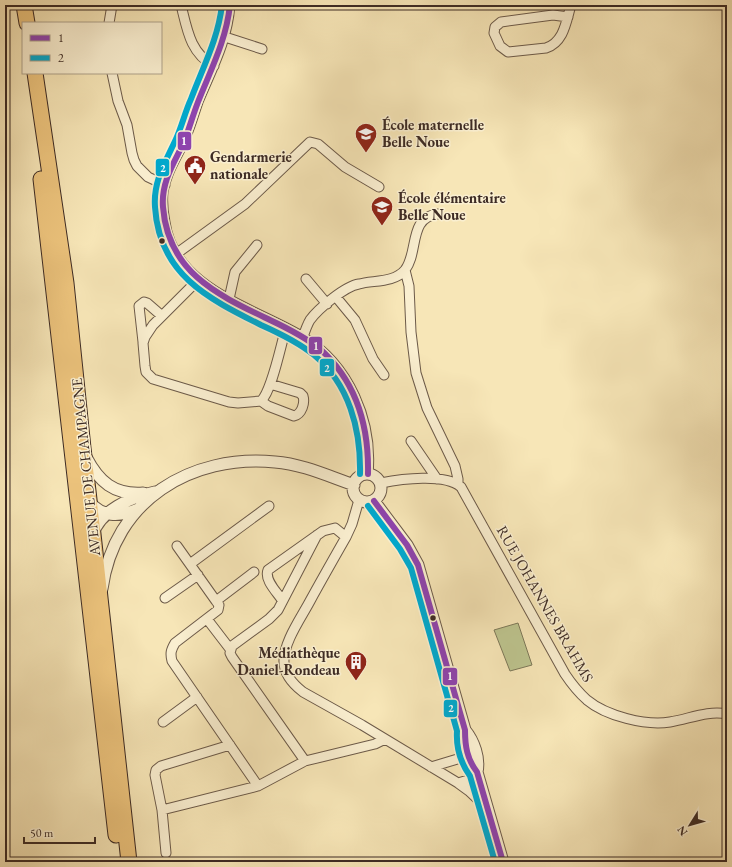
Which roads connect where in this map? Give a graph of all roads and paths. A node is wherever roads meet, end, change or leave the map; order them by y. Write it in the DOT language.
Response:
graph roads {
  1 [pos="24,5"];
  2 [pos="112,5"];
  3 [pos="181,5"];
  4 [pos="230,5"];
  5 [pos="571,5"];
  6 [pos="568,16"];
  7 [pos="26,22"];
  8 [pos="109,22"];
  9 [pos="225,37"];
  10 [pos="262,49"];
  11 [pos="214,66"];
  12 [pos="29,74"];
  13 [pos="35,74"];
  14 [pos="112,74"];
  15 [pos="165,185"];
  16 [pos="379,187"];
  17 [pos="438,214"];
  18 [pos="257,245"];
  19 [pos="176,254"];
  20 [pos="405,270"];
  21 [pos="306,279"];
  22 [pos="198,280"];
  23 [pos="336,297"];
  24 [pos="229,298"];
  25 [pos="327,304"];
  26 [pos="162,316"];
  27 [pos="286,328"];
  28 [pos="303,337"];
  29 [pos="143,343"];
  30 [pos="384,375"];
  31 [pos="270,384"];
  32 [pos="261,401"];
  33 [pos="411,441"];
  34 [pos="82,448"];
  35 [pos="74,471"];
  36 [pos="368,474"];
  37 [pos="437,479"];
  38 [pos="381,483"];
  39 [pos="458,484"];
  40 [pos="354,485"];
  41 [pos="158,491"];
  42 [pos="359,500"];
  43 [pos="374,501"];
  44 [pos="89,502"];
  45 [pos="269,506"];
  46 [pos="138,509"];
  47 [pos="107,514"];
  48 [pos="93,534"];
  49 [pos="317,535"];
  50 [pos="346,537"];
  51 [pos="177,546"];
  52 [pos="190,564"];
  53 [pos="254,572"];
  54 [pos="198,575"];
  55 [pos="95,597"];
  56 [pos="165,598"];
  57 [pos="282,600"];
  58 [pos="216,601"];
  59 [pos="207,619"];
  60 [pos="230,649"];
  61 [pos="197,698"];
  62 [pos="727,714"];
  63 [pos="163,722"];
  64 [pos="385,739"];
  65 [pos="230,745"];
  66 [pos="472,754"];
  67 [pos="305,761"];
  68 [pos="431,767"];
  69 [pos="477,772"];
  70 [pos="458,783"];
  71 [pos="258,786"];
  72 [pos="162,810"];
  73 [pos="488,810"];
  74 [pos="166,853"];
  75 [pos="119,862"];
  76 [pos="129,862"];
  77 [pos="503,862"];
  1 -- 7 [label="main road"];
  2 -- 8 [label="street"];
  3 -- 11 [label="street"];
  4 -- 9 [label="street"];
  5 -- 6 [label="street"];
  6 -- 6 [label="street"];
  9 -- 10 [label="street"];
  9 -- 11 [label="street"];
  11 -- 15 [label="street"];
  12 -- 35 [label="main road"];
  13 -- 34 [label="main road, AVENUE DE CHAMPAGNE"];
  14 -- 15 [label="street"];
  15 -- 19 [label="street"];
  16 -- 19 [label="street"];
  17 -- 20 [label="street"];
  18 -- 24 [label="street"];
  19 -- 22 [label="street"];
  20 -- 23 [label="street"];
  20 -- 39 [label="street"];
  21 -- 25 [label="street"];
  22 -- 24 [label="street"];
  22 -- 26 [label="street"];
  23 -- 25 [label="street"];
  23 -- 30 [label="street"];
  24 -- 27 [label="street"];
  25 -- 28 [label="street"];
  26 -- 29 [label="street"];
  26 -- 29 [label="street"];
  27 -- 28 [label="street"];
  27 -- 31 [label="street"];
  28 -- 36 [label="street"];
  29 -- 32 [label="street"];
  31 -- 32 [label="street"];
  31 -- 32 [label="street"];
  33 -- 37 [label="street"];
  34 -- 41 [label="street"];
  34 -- 44 [label="main road, AVENUE DE CHAMPAGNE"];
  35 -- 44 [label="street"];
  35 -- 55 [label="main road"];
  36 -- 38 [label="street"];
  36 -- 40 [label="street"];
  37 -- 38 [label="street"];
  37 -- 39 [label="street"];
  38 -- 43 [label="street"];
  39 -- 62 [label="street, RUE JOHANNES BRAHMS"];
  40 -- 41 [label="street"];
  40 -- 42 [label="street"];
  41 -- 46 [label="street"];
  41 -- 47 [label="street"];
  42 -- 43 [label="street"];
  42 -- 50 [label="street"];
  43 -- 66 [label="street"];
  44 -- 47 [label="street"];
  44 -- 48 [label="main road, AVENUE DE CHAMPAGNE"];
  45 -- 52 [label="street"];
  46 -- 47 [label="street"];
  46 -- 55 [label="street"];
  47 -- 48 [label="street"];
  48 -- 55 [label="main road, AVENUE DE CHAMPAGNE"];
  49 -- 50 [label="street"];
  49 -- 57 [label="street"];
  49 -- 57 [label="street"];
  50 -- 64 [label="street"];
  51 -- 52 [label="street"];
  52 -- 54 [label="street"];
  53 -- 58 [label="street"];
  54 -- 56 [label="street"];
  54 -- 58 [label="street"];
  55 -- 75 [label="main road"];
  55 -- 76 [label="main road, AVENUE DE CHAMPAGNE"];
  57 -- 60 [label="street"];
  58 -- 59 [label="street"];
  59 -- 60 [label="street"];
  59 -- 61 [label="street"];
  60 -- 67 [label="street"];
  61 -- 63 [label="street"];
  61 -- 65 [label="street"];
  64 -- 67 [label="street"];
  64 -- 68 [label="street"];
  65 -- 71 [label="street"];
  65 -- 72 [label="street"];
  66 -- 68 [label="street"];
  66 -- 69 [label="street"];
  67 -- 71 [label="street"];
  68 -- 70 [label="street"];
  69 -- 70 [label="street"];
  69 -- 73 [label="street"];
  70 -- 73 [label="street"];
  71 -- 72 [label="street"];
  72 -- 74 [label="street"];
  73 -- 77 [label="street"];
}
